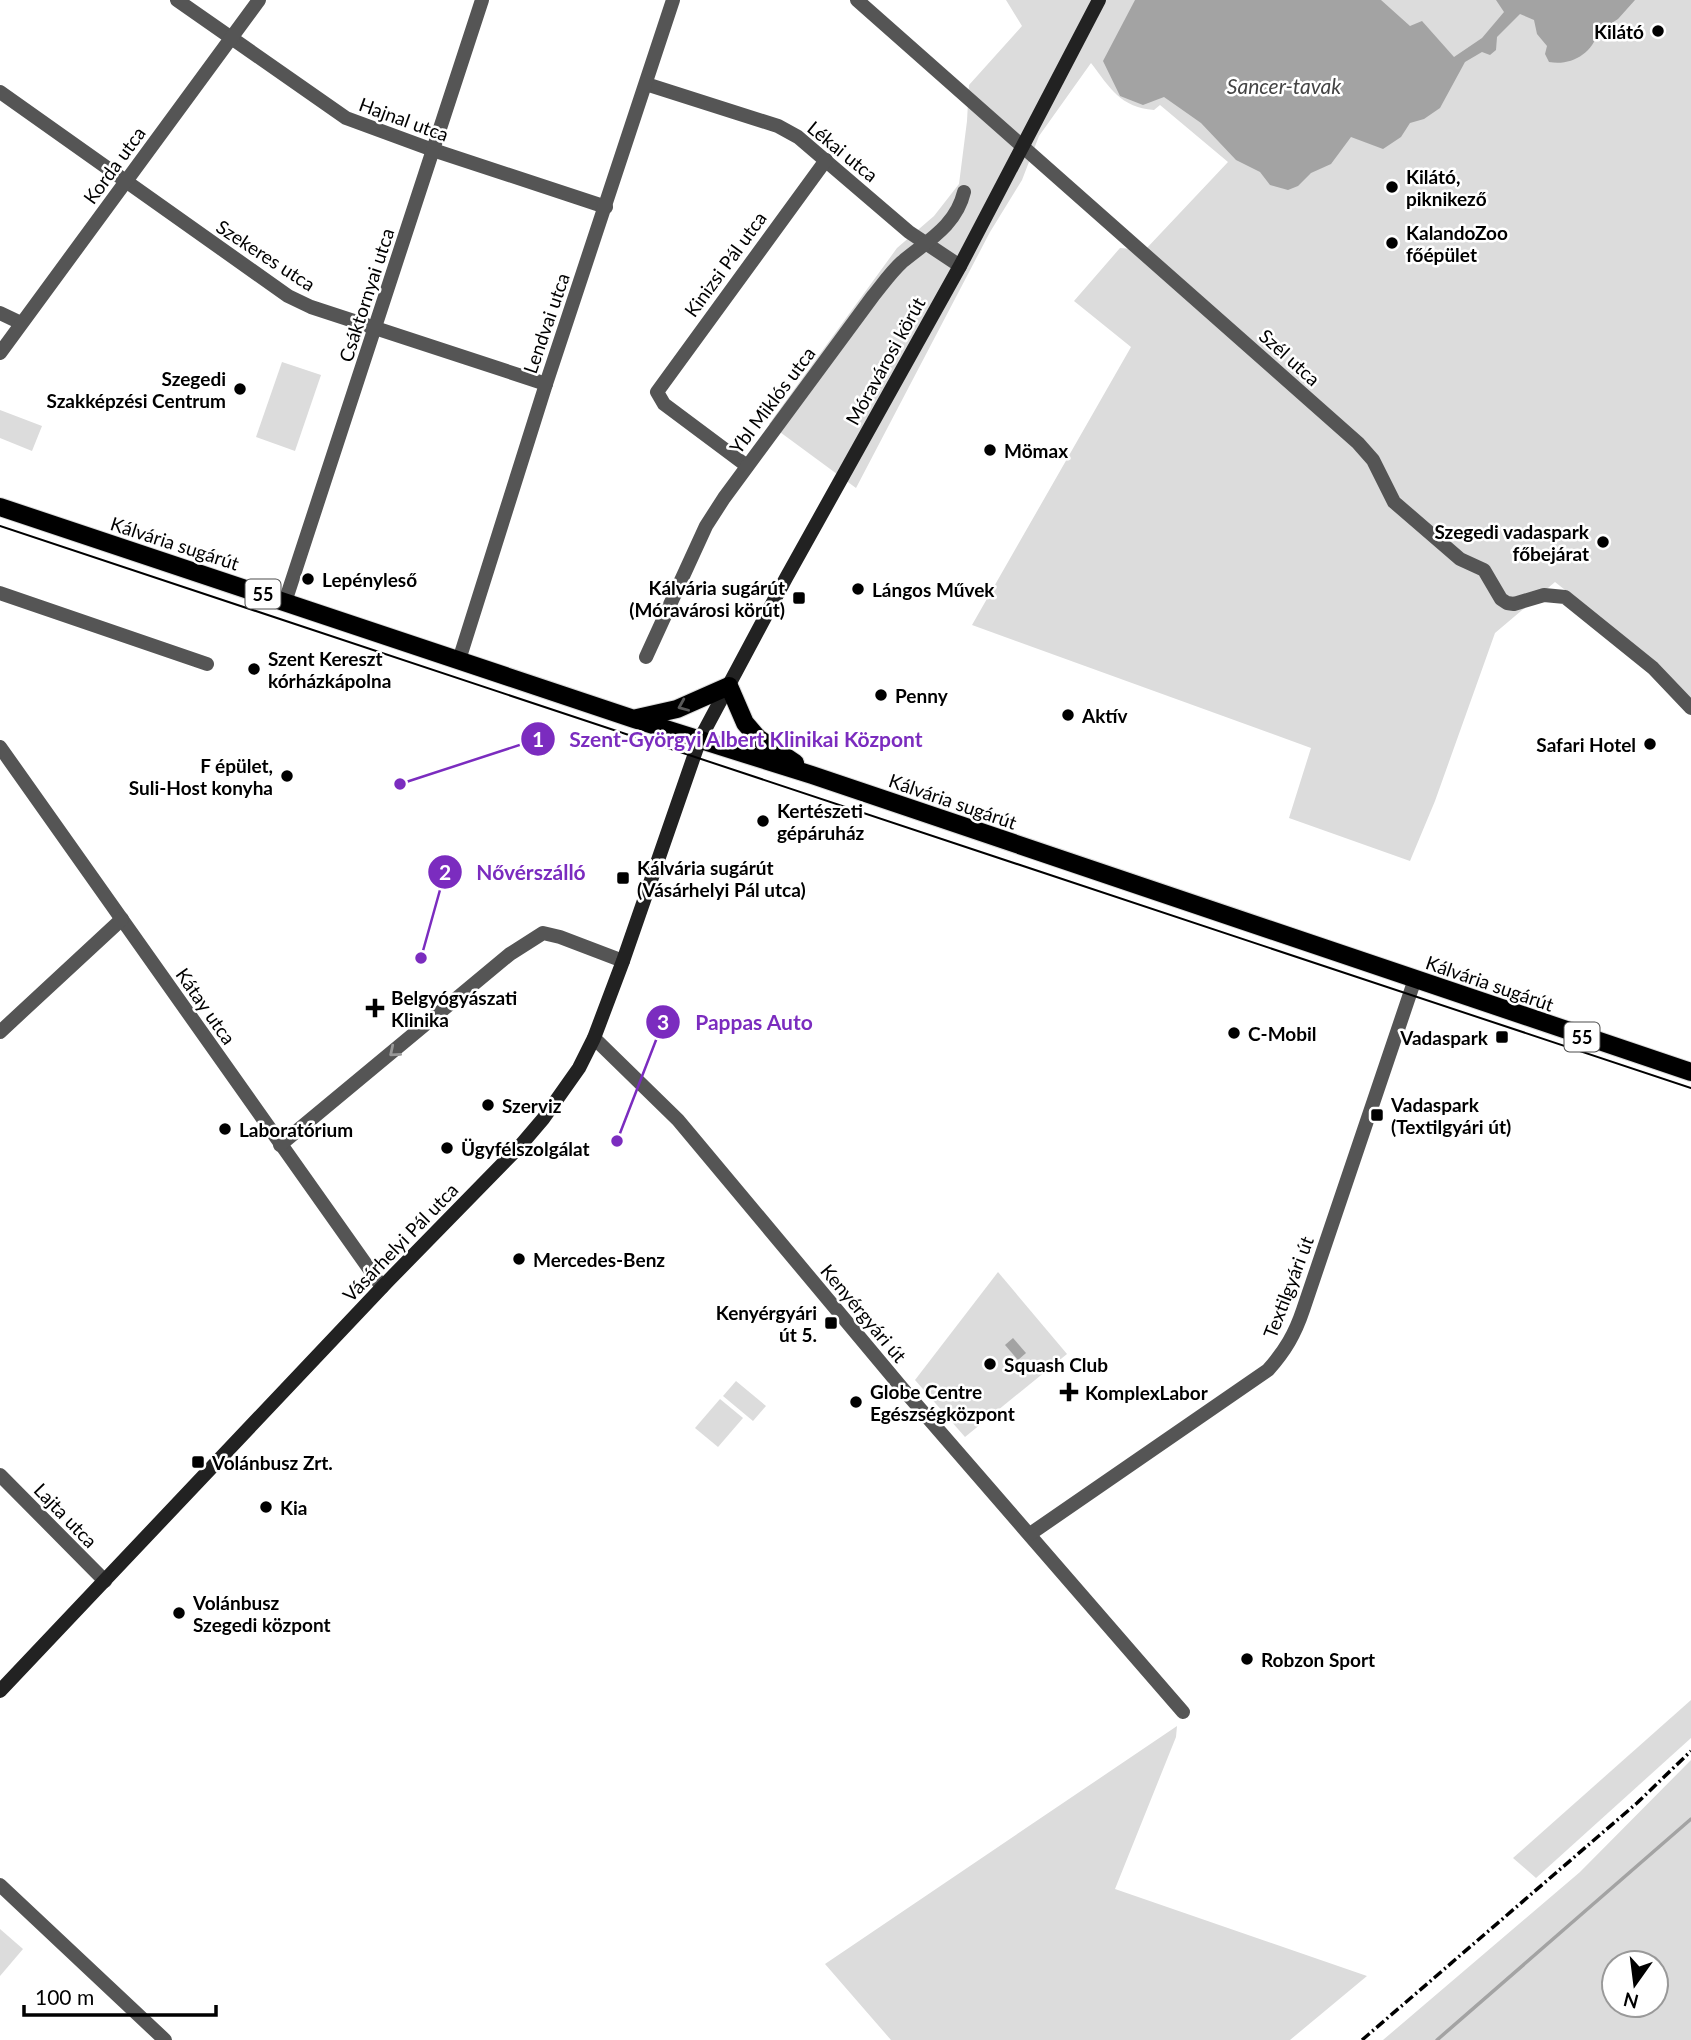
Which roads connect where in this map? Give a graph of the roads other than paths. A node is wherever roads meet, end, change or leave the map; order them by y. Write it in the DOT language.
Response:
graph roads {
  1 [pos="177,0"];
  2 [pos="259,0"];
  3 [pos="482,0"];
  4 [pos="673,0"];
  5 [pos="857,0"];
  6 [pos="1099,0"];
  7 [pos="230,38"];
  8 [pos="646,84"];
  9 [pos="0,92"];
  10 [pos="1024,146"];
  11 [pos="433,150"];
  12 [pos="826,160"];
  13 [pos="127,181"];
  14 [pos="964,192"];
  15 [pos="606,206"];
  16 [pos="924,243"];
  17 [pos="960,266"];
  18 [pos="0,313"];
  19 [pos="21,324"];
  20 [pos="376,327"];
  21 [pos="0,353"];
  22 [pos="546,384"];
  23 [pos="747,466"];
  24 [pos="0,507"];
  25 [pos="0,593"];
  26 [pos="285,602"];
  27 [pos="646,657"];
  28 [pos="459,660"];
  29 [pos="207,663"];
  30 [pos="729,686"];
  31 [pos="1691,708"];
  32 [pos="634,719"];
  33 [pos="700,740"];
  34 [pos="0,747"];
  35 [pos="812,775"];
  36 [pos="121,919"];
  37 [pos="623,961"];
  38 [pos="1415,979"];
  39 [pos="0,1032"];
  40 [pos="594,1038"];
  41 [pos="1691,1072"];
  42 [pos="280,1145"];
  43 [pos="382,1287"];
  44 [pos="0,1476"];
  45 [pos="1030,1534"];
  46 [pos="105,1581"];
  47 [pos="0,1691"];
  48 [pos="1183,1712"];
  49 [pos="0,1885"];
  50 [pos="165,2040"];
  1 -- 7 [label="street, Hajnal utca"];
  2 -- 7 [label="street, Korda utca"];
  3 -- 11 [label="street, Csáktornyai utca"];
  4 -- 8 [label="street, Lendvai utca"];
  5 -- 10 [label="street, Szél utca"];
  6 -- 10 [label="main road, Móravárosi körút"];
  7 -- 11 [label="street, Hajnal utca"];
  7 -- 13 [label="street, Korda utca"];
  8 -- 12 [label="street, Lékai utca"];
  8 -- 15 [label="street, Lendvai utca"];
  9 -- 13 [label="street, Szekeres utca"];
  10 -- 17 [label="main road, Móravárosi körút"];
  10 -- 31 [label="street, Szél utca"];
  11 -- 15 [label="street, Hajnal utca"];
  11 -- 20 [label="street, Csáktornyai utca"];
  12 -- 16 [label="street, Lékai utca"];
  12 -- 23 [label="street, Kinizsi Pál utca"];
  13 -- 19 [label="street, Korda utca"];
  13 -- 20 [label="street, Szekeres utca"];
  14 -- 16 [label="street, Ybl Miklós utca"];
  15 -- 22 [label="street, Lendvai utca"];
  16 -- 17 [label="street, Lékai utca"];
  16 -- 23 [label="street, Ybl Miklós utca"];
  17 -- 30 [label="main road, Móravárosi körút"];
  18 -- 19 [label="street"];
  19 -- 21 [label="street, Korda utca"];
  20 -- 22 [label="street, Szekeres utca"];
  20 -- 26 [label="street, Csáktornyai utca"];
  22 -- 28 [label="street, Lendvai utca"];
  23 -- 27 [label="street, Ybl Miklós utca"];
  24 -- 26 [label="main road, Kálvária sugárút / 55"];
  25 -- 29 [label="street"];
  26 -- 28 [label="main road, Kálvária sugárút / 55"];
  28 -- 32 [label="main road, Kálvária sugárút / 55"];
  30 -- 32 [label="main road, one-way"];
  30 -- 33 [label="main road, Móravárosi körút"];
  30 -- 35 [label="main road"];
  32 -- 33 [label="main road, Kálvária sugárút / 55"];
  33 -- 35 [label="main road, Kálvária sugárút / 55"];
  33 -- 37 [label="main road, Vásárhelyi Pál utca"];
  34 -- 36 [label="street, Kátay utca"];
  35 -- 38 [label="main road, Kálvária sugárút / 55"];
  36 -- 39 [label="street"];
  36 -- 42 [label="street, Kátay utca"];
  37 -- 40 [label="main road, Vásárhelyi Pál utca"];
  37 -- 42 [label="street, one-way"];
  38 -- 41 [label="main road, Kálvária sugárút / 55"];
  38 -- 45 [label="street, Textilgyári út"];
  40 -- 43 [label="main road, Vásárhelyi Pál utca"];
  40 -- 45 [label="street, Kenyérgyári út"];
  42 -- 43 [label="street, Kátay utca"];
  43 -- 46 [label="main road, Vásárhelyi Pál utca"];
  44 -- 46 [label="street, Lajta utca"];
  45 -- 48 [label="street, Kenyérgyári út"];
  46 -- 47 [label="main road, Vásárhelyi Pál utca"];
  49 -- 50 [label="street"];
}
